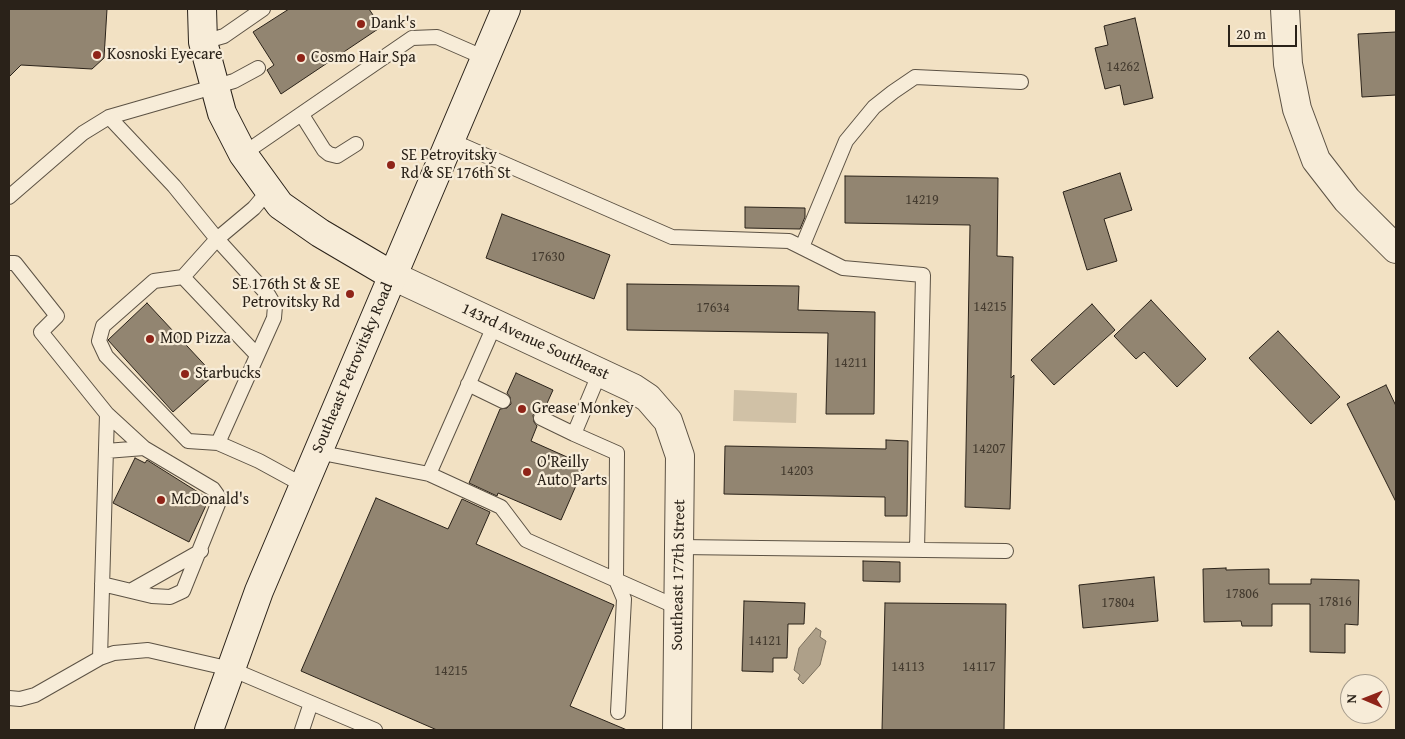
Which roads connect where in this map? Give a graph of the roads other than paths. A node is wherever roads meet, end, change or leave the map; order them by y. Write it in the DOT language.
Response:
graph roads {
  1 [pos="202,9"];
  2 [pos="264,9"];
  3 [pos="506,9"];
  4 [pos="1285,9"];
  5 [pos="203,42"];
  6 [pos="485,58"];
  7 [pos="258,68"];
  8 [pos="1021,82"];
  9 [pos="213,86"];
  10 [pos="302,115"];
  11 [pos="109,117"];
  12 [pos="450,140"];
  13 [pos="356,144"];
  14 [pos="243,154"];
  15 [pos="269,190"];
  16 [pos="9,197"];
  17 [pos="217,239"];
  18 [pos="802,247"];
  19 [pos="1396,249"];
  20 [pos="9,263"];
  21 [pos="183,276"];
  22 [pos="393,276"];
  23 [pos="495,324"];
  24 [pos="257,354"];
  25 [pos="600,372"];
  26 [pos="468,384"];
  27 [pos="503,400"];
  28 [pos="107,414"];
  29 [pos="541,418"];
  30 [pos="668,422"];
  31 [pos="574,434"];
  32 [pos="218,443"];
  33 [pos="144,448"];
  34 [pos="106,451"];
  35 [pos="317,452"];
  36 [pos="428,474"];
  37 [pos="303,485"];
  38 [pos="680,547"];
  39 [pos="201,550"];
  40 [pos="917,550"];
  41 [pos="1006,551"];
  42 [pos="616,580"];
  43 [pos="102,584"];
  44 [pos="132,590"];
  45 [pos="679,608"];
  46 [pos="100,658"];
  47 [pos="231,669"];
  48 [pos="9,698"];
  49 [pos="311,703"];
  50 [pos="618,712"];
  51 [pos="208,730"];
  52 [pos="302,730"];
  53 [pos="375,730"];
  54 [pos="677,730"];
  1 -- 5 [label="street, 143rd Avenue Southeast"];
  2 -- 5 [label="lane"];
  3 -- 6 [label="street, Southeast Petrovitsky Road"];
  4 -- 19 [label="street"];
  5 -- 9 [label="street, 143rd Avenue Southeast"];
  6 -- 10 [label="lane"];
  6 -- 12 [label="street, Southeast Petrovitsky Road"];
  7 -- 9 [label="lane"];
  8 -- 18 [label="lane"];
  9 -- 11 [label="lane"];
  9 -- 14 [label="street, 143rd Avenue Southeast"];
  10 -- 13 [label="lane"];
  10 -- 14 [label="lane"];
  11 -- 16 [label="lane"];
  11 -- 17 [label="lane"];
  12 -- 18 [label="lane"];
  12 -- 22 [label="street, Southeast Petrovitsky Road"];
  14 -- 15 [label="street, 143rd Avenue Southeast"];
  15 -- 17 [label="lane"];
  15 -- 22 [label="street, 143rd Avenue Southeast"];
  17 -- 21 [label="lane"];
  17 -- 24 [label="lane"];
  18 -- 40 [label="lane"];
  20 -- 28 [label="lane"];
  21 -- 24 [label="lane"];
  21 -- 32 [label="lane"];
  22 -- 23 [label="street, 143rd Avenue Southeast"];
  22 -- 35 [label="street, Southeast Petrovitsky Road"];
  23 -- 25 [label="street, 143rd Avenue Southeast"];
  23 -- 26 [label="lane"];
  24 -- 32 [label="lane"];
  25 -- 30 [label="street, 143rd Avenue Southeast"];
  25 -- 31 [label="lane"];
  26 -- 27 [label="lane"];
  26 -- 36 [label="lane"];
  28 -- 33 [label="lane"];
  28 -- 34 [label="lane"];
  29 -- 31 [label="lane"];
  30 -- 38 [label="street, Southeast 177th Street"];
  31 -- 42 [label="lane"];
  32 -- 37 [label="lane"];
  33 -- 34 [label="lane"];
  33 -- 39 [label="lane"];
  34 -- 43 [label="lane"];
  35 -- 36 [label="lane"];
  35 -- 37 [label="street, Southeast Petrovitsky Road"];
  36 -- 42 [label="lane"];
  37 -- 47 [label="street, Southeast Petrovitsky Road"];
  38 -- 40 [label="lane"];
  38 -- 45 [label="street, Southeast 177th Street"];
  39 -- 44 [label="lane"];
  39 -- 44 [label="lane"];
  40 -- 41 [label="lane"];
  42 -- 45 [label="lane"];
  42 -- 50 [label="lane"];
  43 -- 44 [label="lane"];
  43 -- 46 [label="lane"];
  45 -- 54 [label="street, Southeast 177th Street"];
  46 -- 47 [label="lane"];
  46 -- 48 [label="lane"];
  47 -- 49 [label="lane"];
  47 -- 51 [label="street, Southeast Petrovitsky Road"];
  49 -- 52 [label="lane"];
  49 -- 53 [label="lane"];
}
